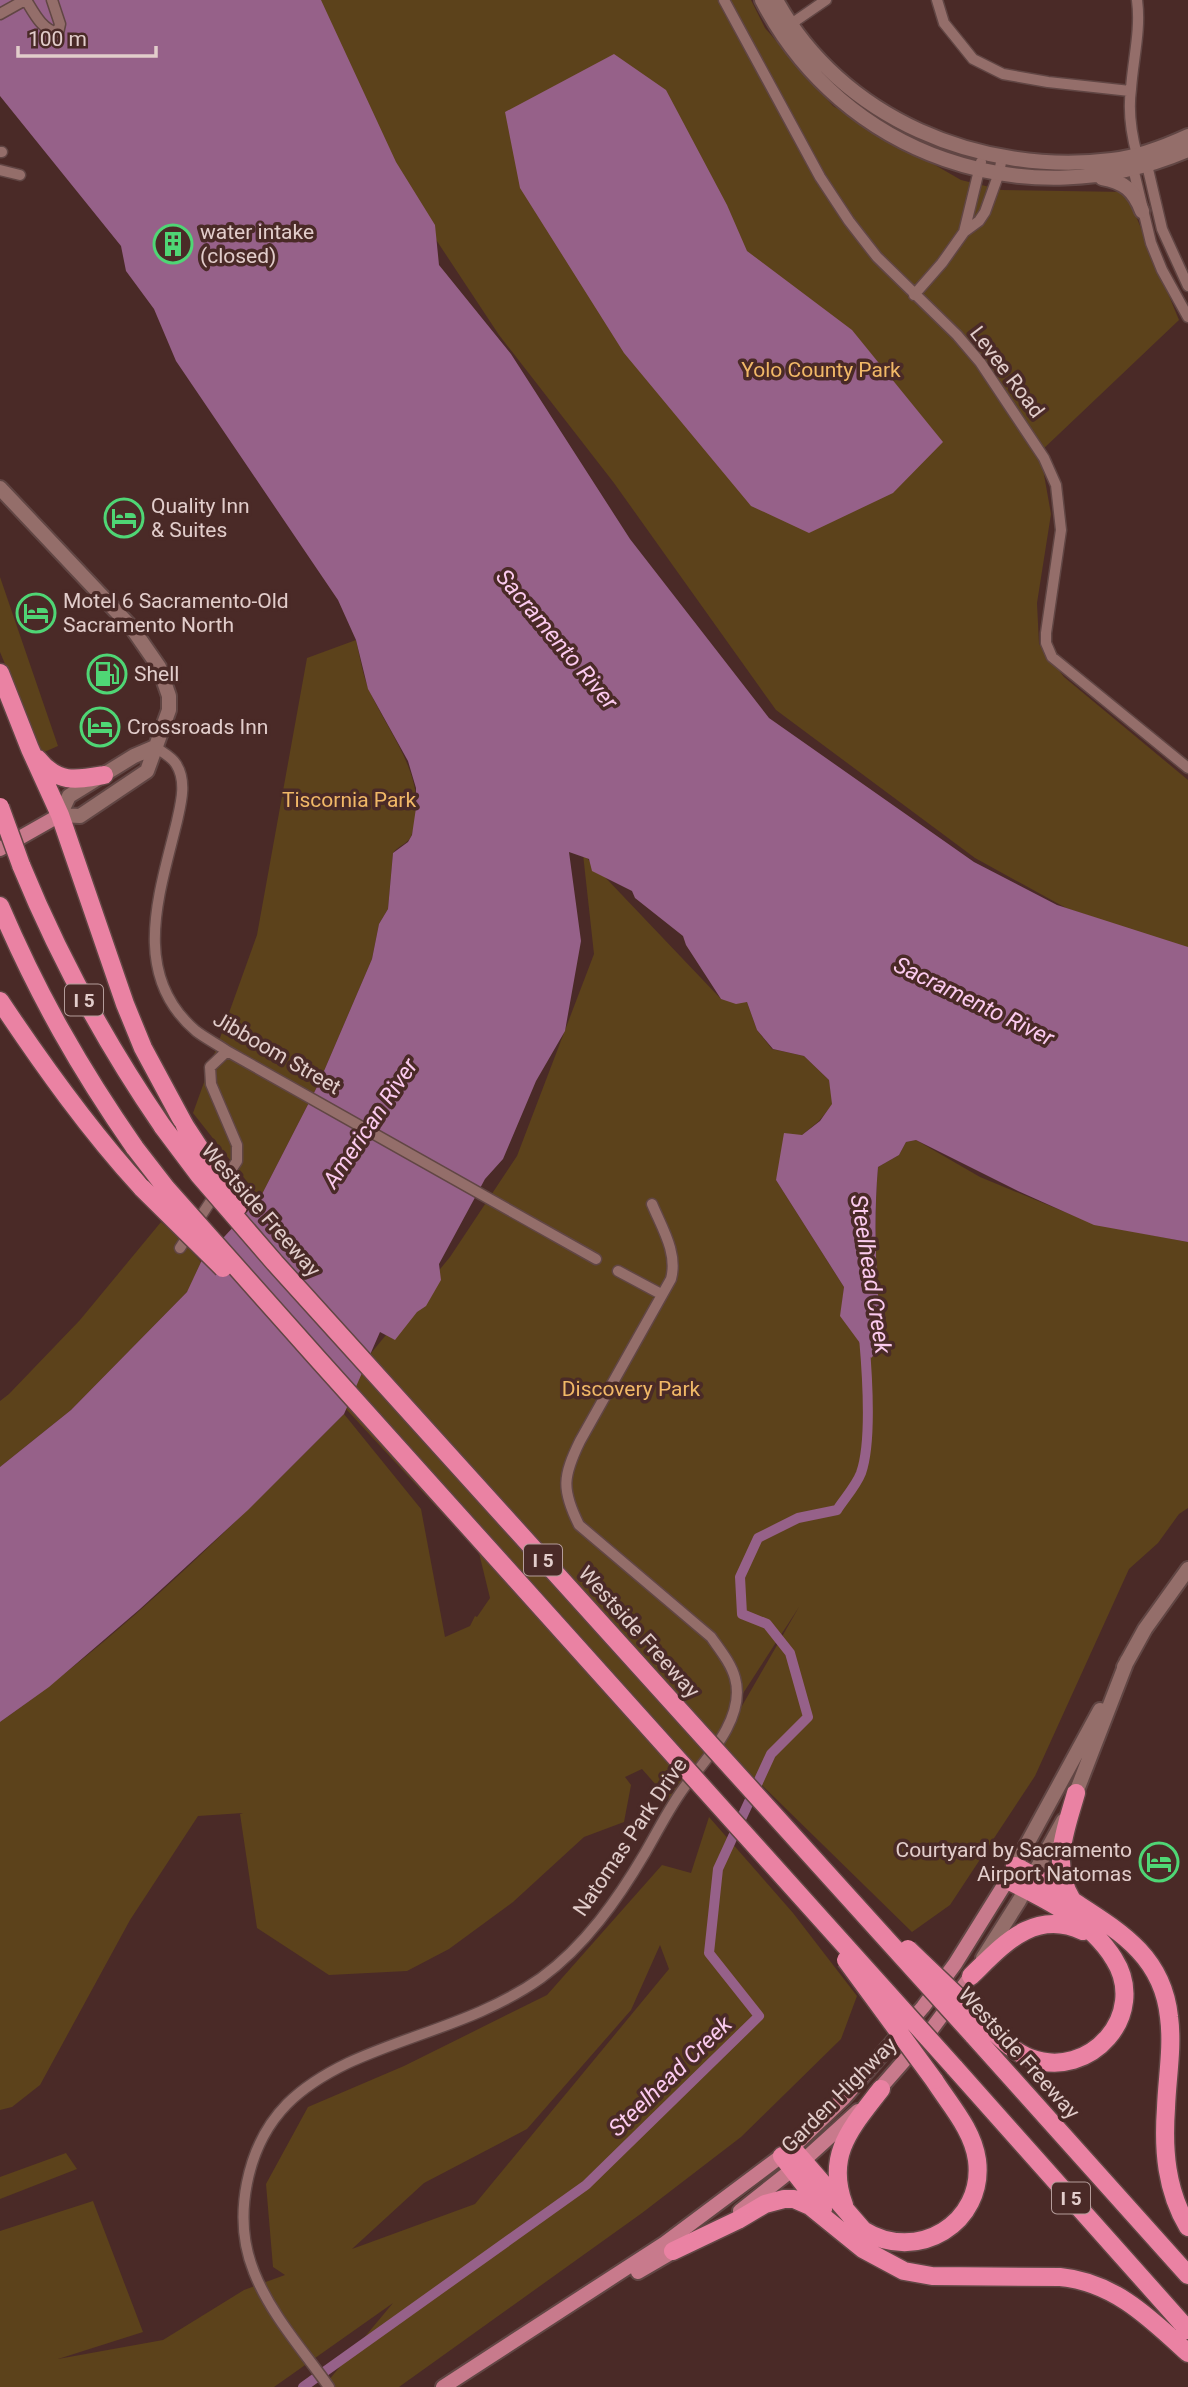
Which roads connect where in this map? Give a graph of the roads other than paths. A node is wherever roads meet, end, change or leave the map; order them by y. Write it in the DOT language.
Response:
graph roads {
  1 [pos="26,0"];
  2 [pos="52,0"];
  3 [pos="724,0"];
  4 [pos="762,0"];
  5 [pos="776,0"];
  6 [pos="826,0"];
  7 [pos="937,0"];
  8 [pos="1137,0"];
  9 [pos="0,14"];
  10 [pos="791,24"];
  11 [pos="1130,91"];
  12 [pos="1188,136"];
  13 [pos="1188,150"];
  14 [pos="982,155"];
  15 [pos="1002,157"];
  16 [pos="1139,163"];
  17 [pos="0,170"];
  18 [pos="980,171"];
  19 [pos="999,173"];
  20 [pos="20,175"];
  21 [pos="1090,177"];
  22 [pos="1142,211"];
  23 [pos="964,232"];
  24 [pos="1188,286"];
  25 [pos="914,295"];
  26 [pos="1188,317"];
  27 [pos="0,488"];
  28 [pos="0,673"];
  29 [pos="155,747"];
  30 [pos="30,749"];
  31 [pos="1188,768"];
  32 [pos="104,775"];
  33 [pos="0,807"];
  34 [pos="60,815"];
  35 [pos="0,849"];
  36 [pos="0,906"];
  37 [pos="0,1002"];
  38 [pos="227,1051"];
  39 [pos="652,1204"];
  40 [pos="180,1248"];
  41 [pos="596,1259"];
  42 [pos="275,1263"];
  43 [pos="618,1271"];
  44 [pos="661,1294"];
  45 [pos="317,1358"];
  46 [pos="1188,1569"];
  47 [pos="1127,1661"];
  48 [pos="1076,1793"];
  49 [pos="1011,1873"];
  50 [pos="1030,1883"];
  51 [pos="804,1900"];
  52 [pos="1072,1900"];
  53 [pos="1101,1943"];
  54 [pos="971,1976"];
  55 [pos="979,2029"];
  56 [pos="881,2089"];
  57 [pos="793,2159"];
  58 [pos="849,2214"];
  59 [pos="833,2223"];
  60 [pos="1188,2227"];
  61 [pos="673,2251"];
  62 [pos="1188,2275"];
  63 [pos="1188,2330"];
  64 [pos="520,2337"];
  65 [pos="1188,2353"];
  66 [pos="330,2387"];
  67 [pos="443,2387"];
  1 -- 2 [label="street"];
  1 -- 9 [label="street"];
  3 -- 25 [label="street, Levee Road"];
  4 -- 18 [label="street"];
  5 -- 10 [label="street"];
  6 -- 10 [label="street"];
  7 -- 11 [label="street"];
  8 -- 11 [label="street"];
  10 -- 14 [label="street"];
  11 -- 16 [label="street"];
  12 -- 16 [label="street"];
  13 -- 16 [label="street"];
  14 -- 15 [label="street"];
  14 -- 18 [label="street"];
  15 -- 16 [label="street"];
  15 -- 19 [label="street"];
  16 -- 21 [label="street"];
  16 -- 22 [label="street"];
  16 -- 24 [label="street"];
  17 -- 20 [label="street"];
  18 -- 19 [label="street"];
  18 -- 23 [label="street"];
  19 -- 21 [label="street"];
  19 -- 23 [label="street"];
  21 -- 22 [label="street"];
  22 -- 26 [label="street"];
  23 -- 25 [label="street"];
  25 -- 31 [label="street, Levee Road"];
  27 -- 29 [label="street"];
  28 -- 30 [label="highway"];
  29 -- 32 [label="street"];
  29 -- 34 [label="street"];
  29 -- 38 [label="street, Jibboom Street"];
  30 -- 32 [label="highway"];
  30 -- 34 [label="highway"];
  32 -- 34 [label="street"];
  33 -- 42 [label="highway, Westside Freeway / I 5, bridge"];
  34 -- 35 [label="main road"];
  34 -- 42 [label="highway, bridge"];
  36 -- 45 [label="highway, I 5, bridge"];
  37 -- 45 [label="highway, bridge"];
  38 -- 40 [label="street"];
  38 -- 41 [label="street, Jibboom Street"];
  39 -- 44 [label="street, Natomas Park Drive"];
  42 -- 55 [label="highway, Westside Freeway / I 5, bridge"];
  43 -- 44 [label="street"];
  44 -- 66 [label="street, Natomas Park Drive"];
  45 -- 51 [label="highway, I 5, bridge"];
  46 -- 47 [label="street, Garden Highway"];
  47 -- 48 [label="street, Garden Highway"];
  47 -- 49 [label="street, Garden Highway"];
  48 -- 50 [label="street, Garden Highway"];
  48 -- 52 [label="highway"];
  49 -- 50 [label="highway"];
  49 -- 57 [label="main road, Garden Highway"];
  50 -- 52 [label="highway"];
  50 -- 53 [label="highway"];
  50 -- 54 [label="street, Garden Highway"];
  51 -- 58 [label="highway, bridge"];
  51 -- 63 [label="highway, I 5, bridge"];
  52 -- 60 [label="highway"];
  53 -- 54 [label="highway"];
  53 -- 55 [label="highway"];
  54 -- 56 [label="main road, Garden Highway"];
  55 -- 62 [label="highway, Westside Freeway / I 5"];
  56 -- 57 [label="main road, Garden Highway"];
  56 -- 58 [label="highway"];
  57 -- 58 [label="highway"];
  57 -- 59 [label="highway"];
  57 -- 61 [label="main road, Garden Highway"];
  57 -- 64 [label="main road, Garden Highway"];
  59 -- 61 [label="highway"];
  59 -- 65 [label="highway"];
  61 -- 64 [label="main road, Garden Highway"];
  64 -- 67 [label="main road, Garden Highway"];
}
